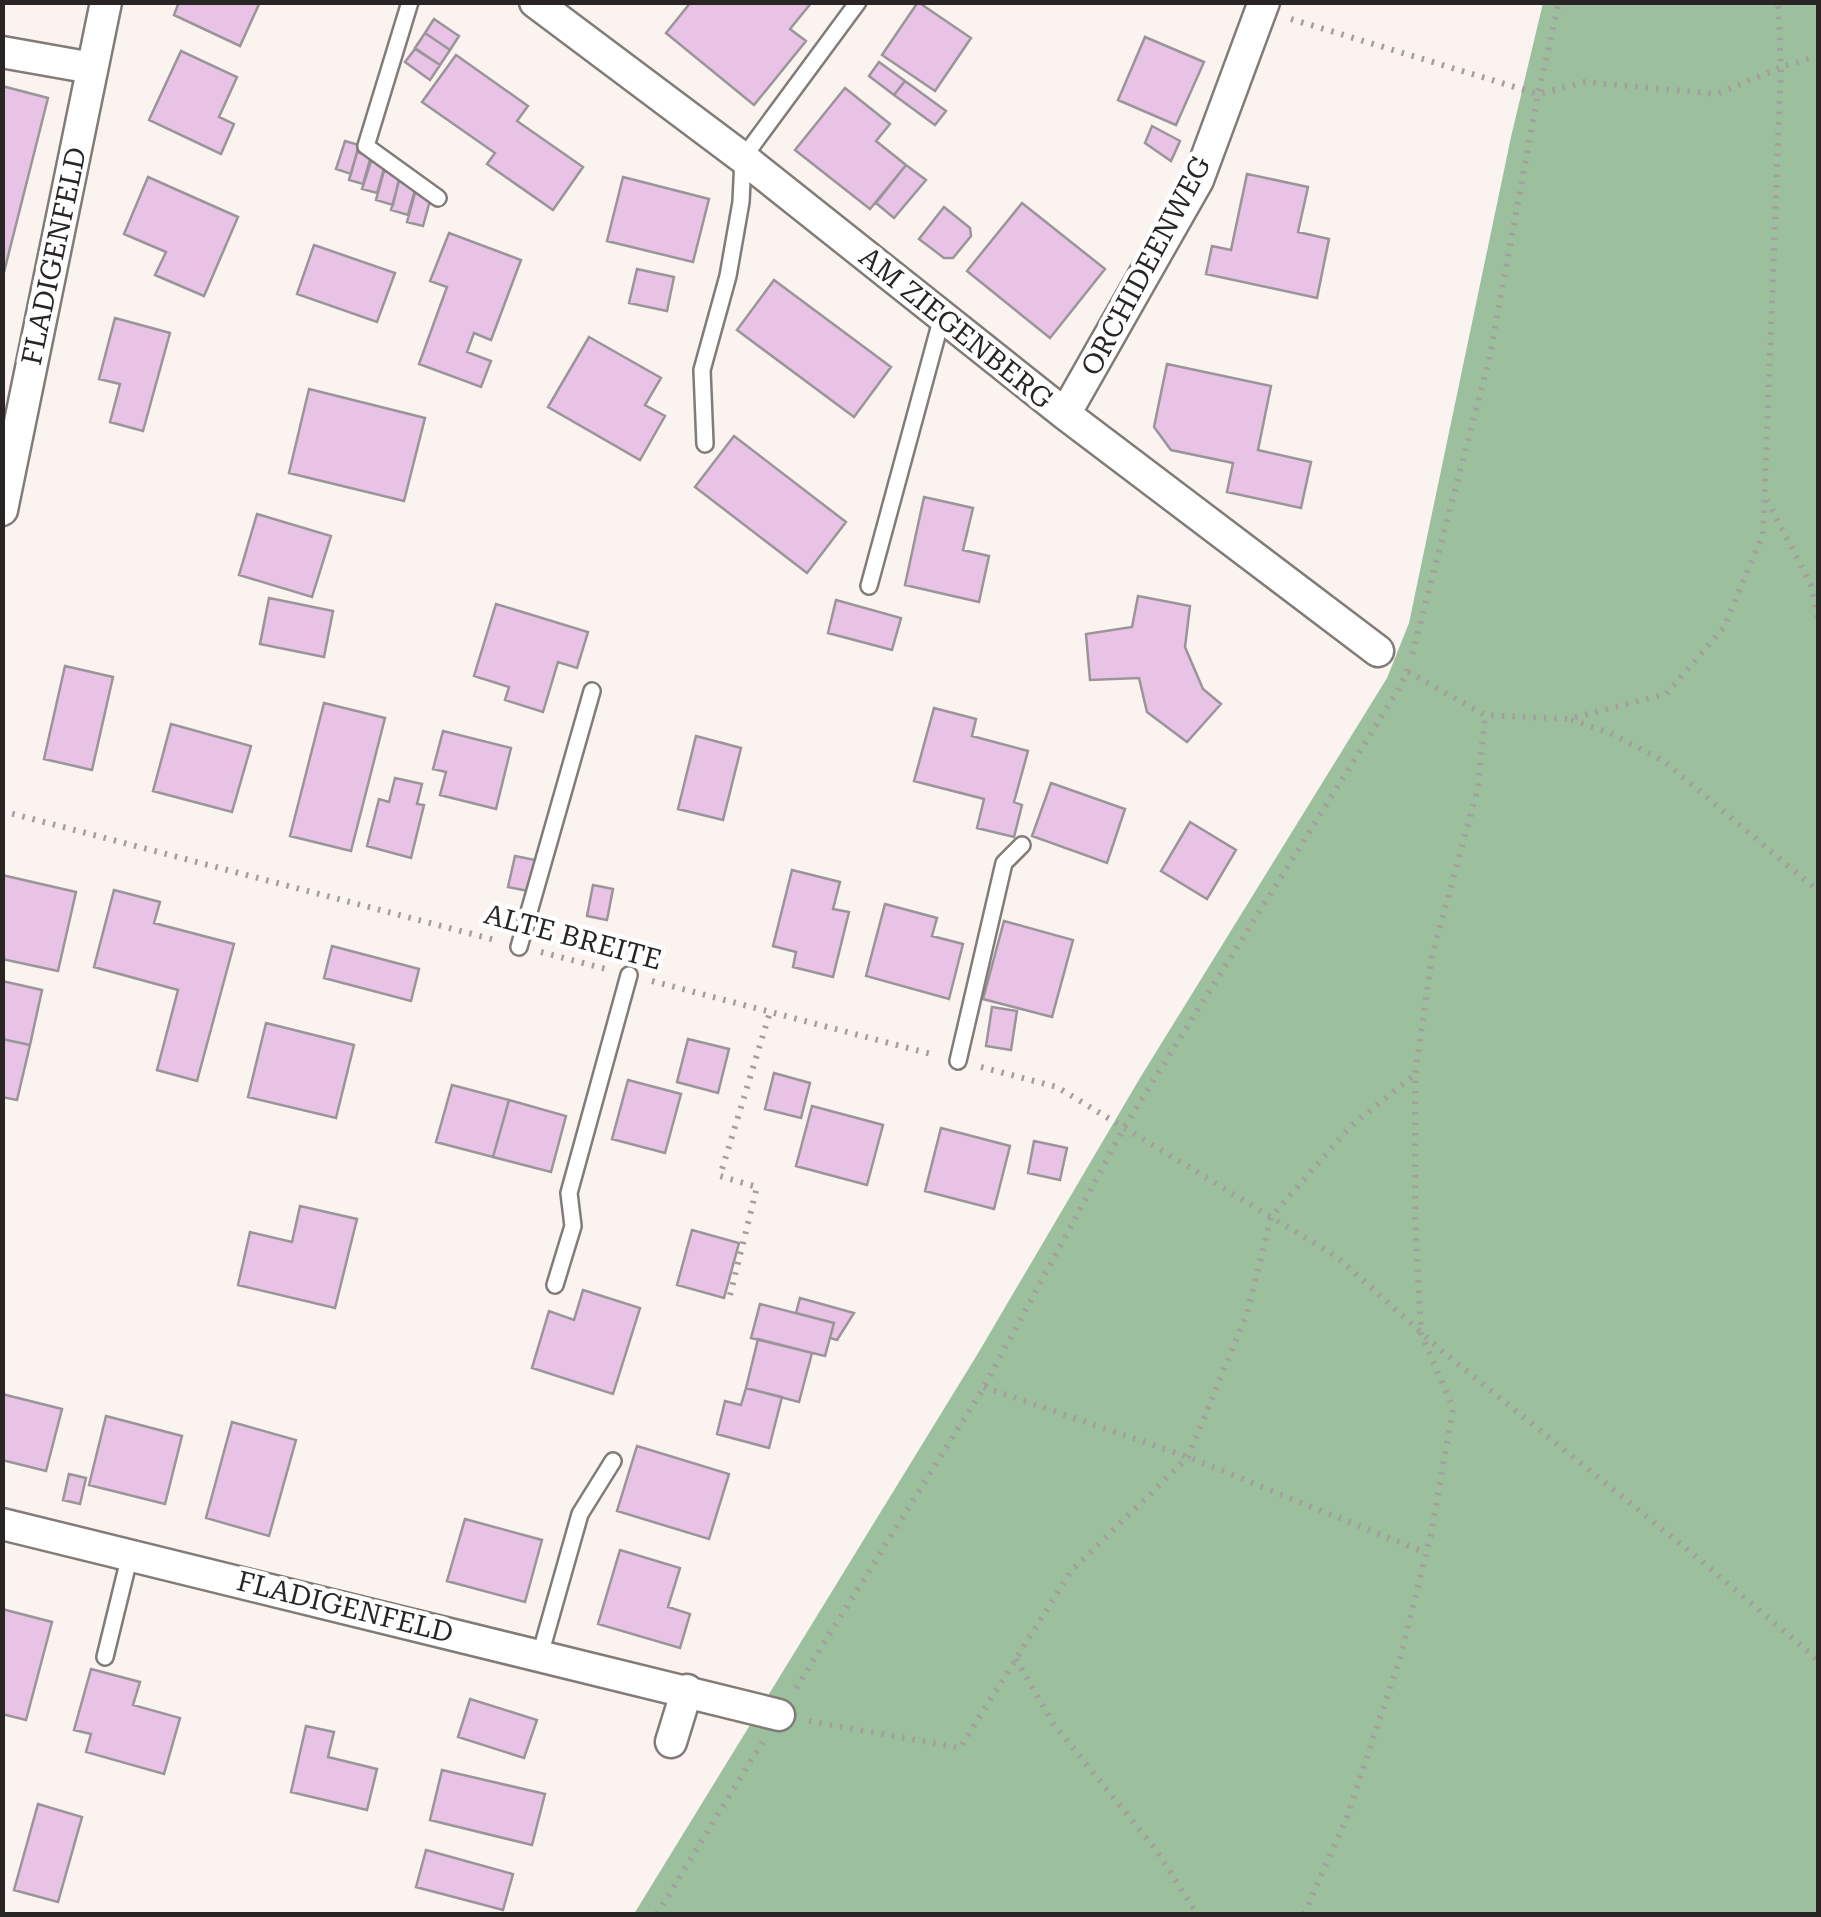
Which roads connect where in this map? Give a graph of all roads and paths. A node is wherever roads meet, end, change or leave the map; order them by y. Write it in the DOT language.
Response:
graph roads {
  1 [pos="106,2"];
  2 [pos="410,2"];
  3 [pos="535,2"];
  4 [pos="858,2"];
  5 [pos="1559,2"];
  6 [pos="1778,2"];
  7 [pos="1258,5"];
  8 [pos="2,52"];
  9 [pos="1818,56"];
  10 [pos="1781,67"];
  11 [pos="92,68"];
  12 [pos="1538,94"];
  13 [pos="744,158"];
  14 [pos="438,198"];
  15 [pos="942,317"];
  16 [pos="1065,414"];
  17 [pos="706,444"];
  18 [pos="1766,499"];
  19 [pos="2,510"];
  20 [pos="869,586"];
  21 [pos="1818,618"];
  22 [pos="1378,651"];
  23 [pos="1408,672"];
  24 [pos="592,690"];
  25 [pos="1485,716"];
  26 [pos="1568,719"];
  27 [pos="2,811"];
  28 [pos="1022,844"];
  29 [pos="1818,890"];
  30 [pos="519,946"];
  31 [pos="629,975"];
  32 [pos="770,1012"];
  33 [pos="958,1061"];
  34 [pos="1415,1074"];
  35 [pos="1125,1126"];
  36 [pos="1271,1217"];
  37 [pos="555,1285"];
  38 [pos="730,1295"];
  39 [pos="1422,1333"];
  40 [pos="984,1388"];
  41 [pos="1188,1457"];
  42 [pos="613,1461"];
  43 [pos="2,1524"];
  44 [pos="1426,1553"];
  45 [pos="130,1555"];
  46 [pos="540,1655"];
  47 [pos="105,1658"];
  48 [pos="1016,1659"];
  49 [pos="1818,1660"];
  50 [pos="688,1690"];
  51 [pos="779,1715"];
  52 [pos="671,1742"];
  53 [pos="656,1914"];
  54 [pos="1197,1914"];
  55 [pos="1304,1914"];
  1 -- 11 [label="street, FLADIGENFELD"];
  2 -- 14 [label="lane"];
  3 -- 13 [label="street, AM ZIEGENBERG"];
  4 -- 13 [label="lane"];
  5 -- 12 [label="path"];
  6 -- 10 [label="path"];
  7 -- 12 [label="path"];
  7 -- 16 [label="street, ORCHIDEENWEG"];
  8 -- 11 [label="street"];
  9 -- 10 [label="path"];
  10 -- 12 [label="path"];
  10 -- 18 [label="path"];
  11 -- 19 [label="street, FLADIGENFELD"];
  12 -- 23 [label="path"];
  13 -- 15 [label="street, AM ZIEGENBERG"];
  13 -- 17 [label="lane"];
  15 -- 16 [label="street, AM ZIEGENBERG"];
  15 -- 20 [label="lane"];
  16 -- 22 [label="street, AM ZIEGENBERG"];
  18 -- 21 [label="path"];
  18 -- 26 [label="path"];
  23 -- 25 [label="path"];
  23 -- 35 [label="path"];
  24 -- 30 [label="lane"];
  25 -- 26 [label="path"];
  25 -- 34 [label="path"];
  26 -- 29 [label="path"];
  27 -- 30 [label="path, ALTE BREITE"];
  28 -- 33 [label="lane"];
  30 -- 31 [label="path, ALTE BREITE"];
  31 -- 32 [label="path, ALTE BREITE"];
  31 -- 37 [label="lane"];
  32 -- 33 [label="path, ALTE BREITE"];
  32 -- 38 [label="path"];
  33 -- 35 [label="path, ALTE BREITE"];
  34 -- 36 [label="path"];
  34 -- 39 [label="path"];
  35 -- 36 [label="path, ALTE BREITE"];
  35 -- 40 [label="path"];
  36 -- 39 [label="path, ALTE BREITE"];
  36 -- 41 [label="path"];
  39 -- 44 [label="path"];
  39 -- 49 [label="path, ALTE BREITE"];
  40 -- 41 [label="path"];
  40 -- 51 [label="path"];
  41 -- 44 [label="path"];
  41 -- 48 [label="path"];
  42 -- 46 [label="lane"];
  43 -- 45 [label="street, FLADIGENFELD"];
  44 -- 55 [label="path"];
  45 -- 46 [label="street, FLADIGENFELD"];
  45 -- 47 [label="lane"];
  46 -- 50 [label="street, FLADIGENFELD"];
  48 -- 51 [label="path"];
  48 -- 54 [label="path"];
  50 -- 51 [label="street, FLADIGENFELD"];
  50 -- 52 [label="street"];
  51 -- 53 [label="path"];
}
